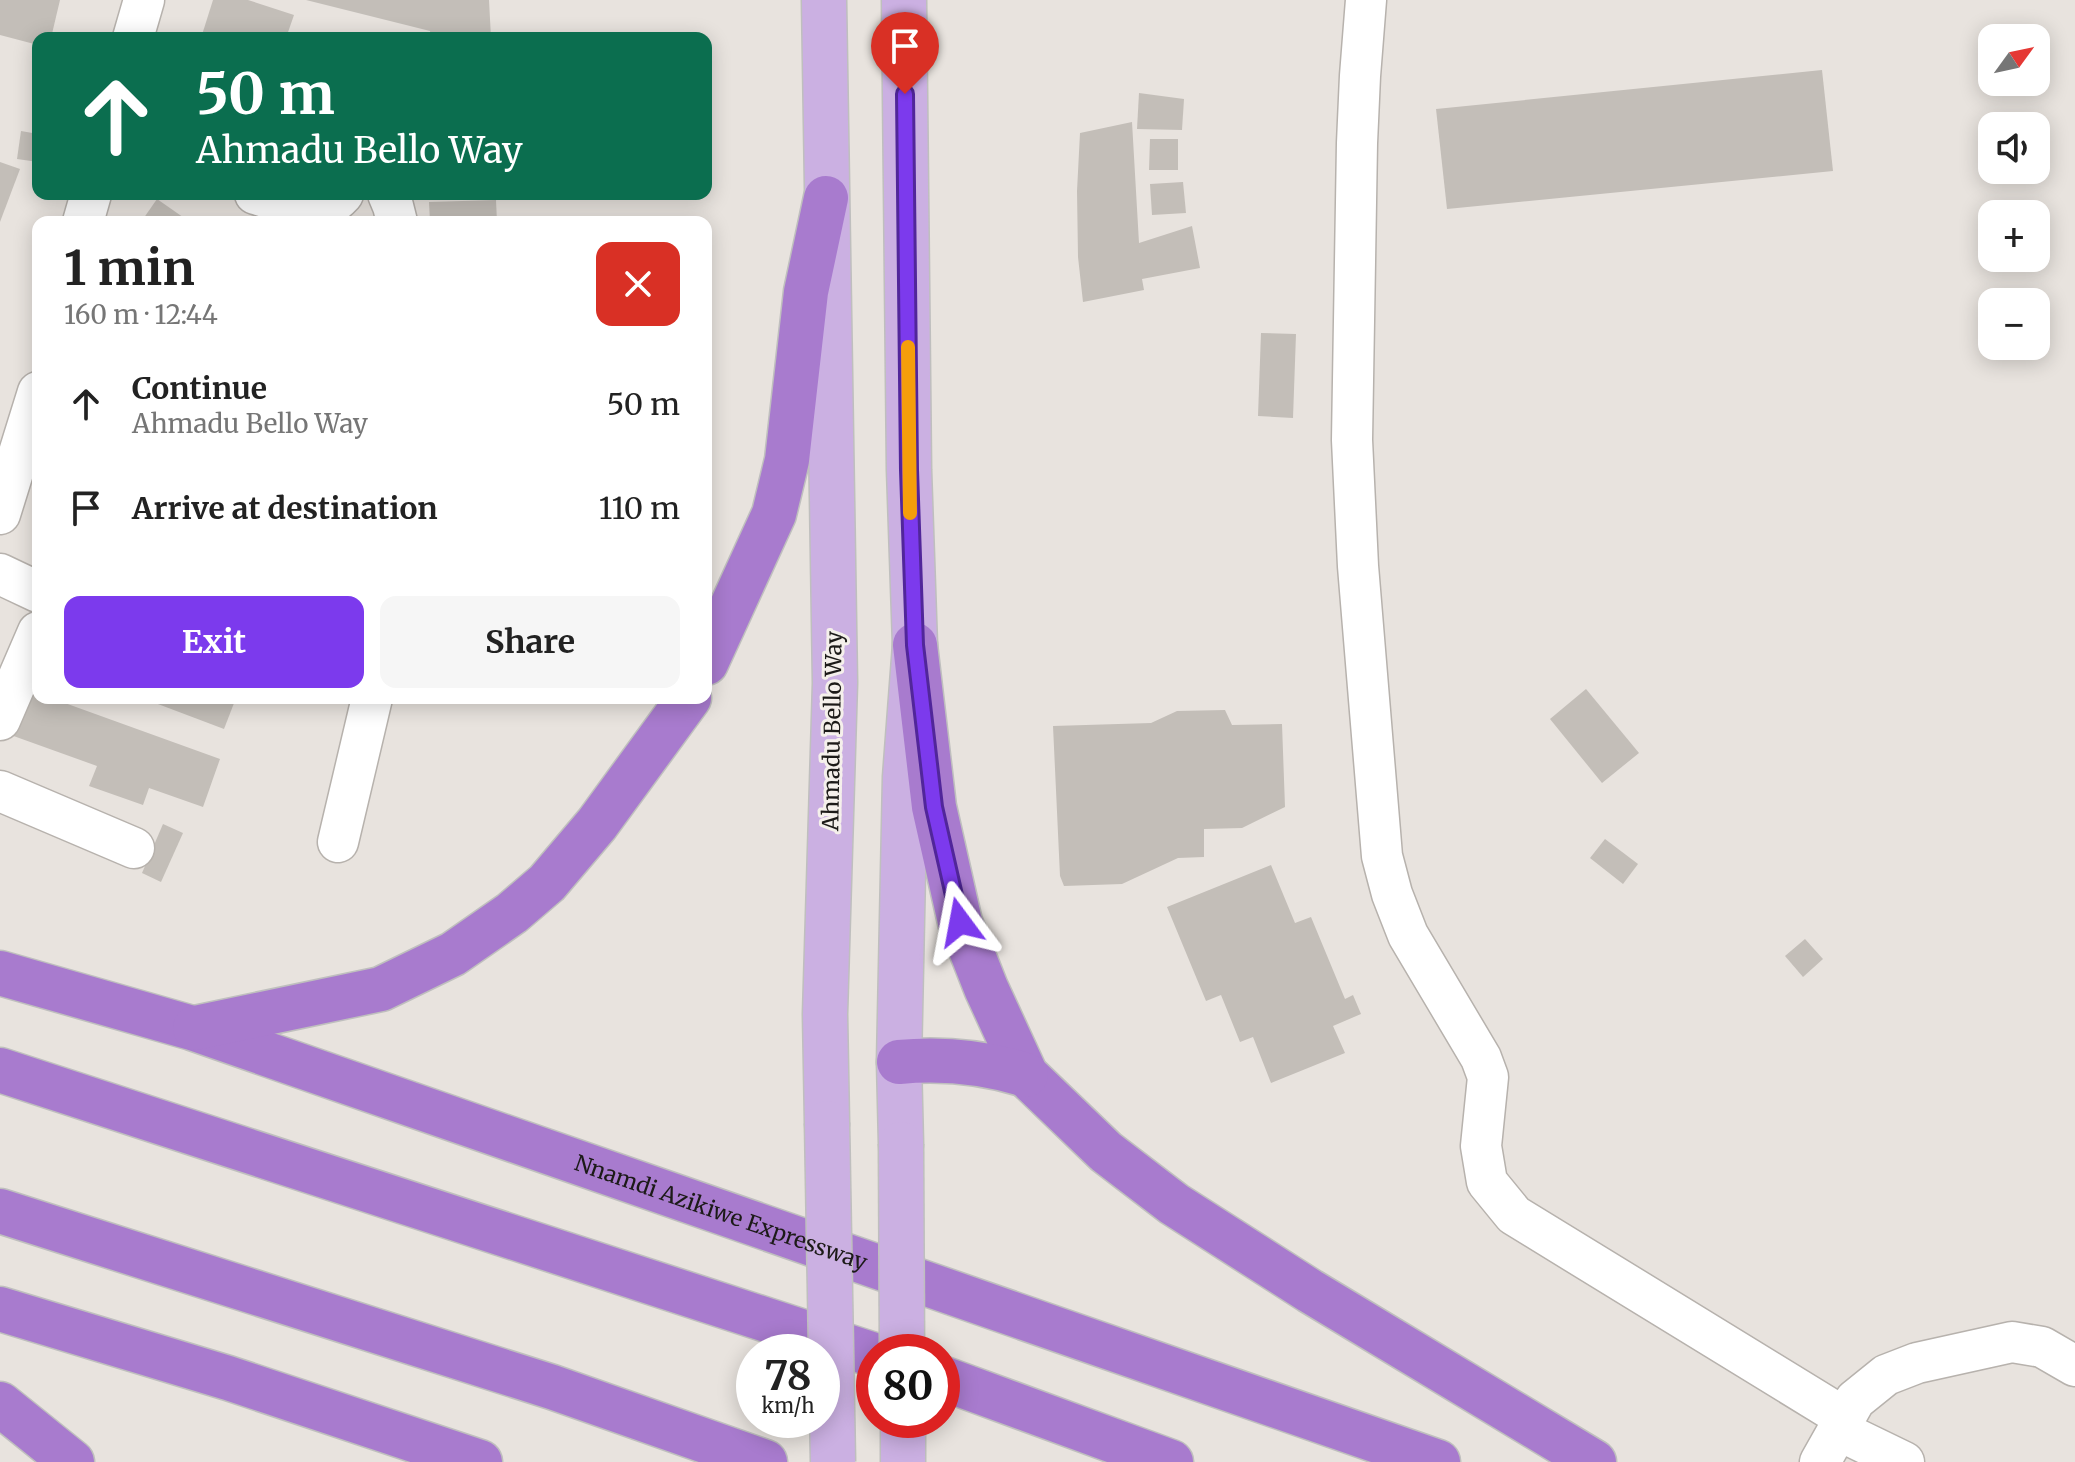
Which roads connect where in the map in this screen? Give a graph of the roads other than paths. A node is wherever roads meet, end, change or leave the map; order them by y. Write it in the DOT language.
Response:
graph roads {
  1 [pos="144,0"];
  2 [pos="824,0"];
  3 [pos="904,0"];
  4 [pos="1366,0"];
  5 [pos="135,32"];
  6 [pos="826,198"];
  7 [pos="273,200"];
  8 [pos="338,200"];
  9 [pos="32,422"];
  10 [pos="0,514"];
  11 [pos="0,574"];
  12 [pos="32,589"];
  13 [pos="915,645"];
  14 [pos="32,646"];
  15 [pos="712,650"];
  16 [pos="371,704"];
  17 [pos="685,704"];
  18 [pos="0,720"];
  19 [pos="0,791"];
  20 [pos="338,842"];
  21 [pos="134,848"];
  22 [pos="0,973"];
  23 [pos="192,1028"];
  24 [pos="899,1062"];
  25 [pos="0,1070"];
  26 [pos="1026,1075"];
  27 [pos="0,1211"];
  28 [pos="0,1309"];
  29 [pos="902,1334"];
  30 [pos="856,1349"];
  31 [pos="2075,1366"];
  32 [pos="960,1385"];
  33 [pos="0,1404"];
  34 [pos="1834,1437"];
  35 [pos="903,1438"];
  36 [pos="72,1462"];
  37 [pos="480,1462"];
  38 [pos="765,1462"];
  39 [pos="833,1462"];
  40 [pos="903,1462"];
  41 [pos="1171,1462"];
  42 [pos="1438,1462"];
  43 [pos="1594,1462"];
  44 [pos="1904,1462"];
  1 -- 5 [label="street"];
  2 -- 6 [label="main road, Ahmadu Bello Way"];
  3 -- 13 [label="main road"];
  4 -- 34 [label="street"];
  6 -- 15 [label="highway"];
  6 -- 39 [label="main road, Ahmadu Bello Way, bridge"];
  7 -- 8 [label="street"];
  9 -- 10 [label="street"];
  11 -- 12 [label="street"];
  13 -- 24 [label="main road"];
  13 -- 26 [label="highway"];
  14 -- 18 [label="street"];
  16 -- 20 [label="street"];
  17 -- 23 [label="highway"];
  19 -- 21 [label="street"];
  22 -- 23 [label="highway, Nnamdi Azikiwe Expressway"];
  23 -- 42 [label="highway, Nnamdi Azikiwe Expressway"];
  24 -- 26 [label="highway"];
  24 -- 29 [label="main road, bridge"];
  25 -- 30 [label="highway"];
  26 -- 43 [label="highway"];
  27 -- 38 [label="highway"];
  28 -- 37 [label="highway"];
  31 -- 34 [label="street"];
  32 -- 41 [label="highway"];
  33 -- 36 [label="highway"];
  34 -- 44 [label="street"];
  35 -- 40 [label="main road"];
}
